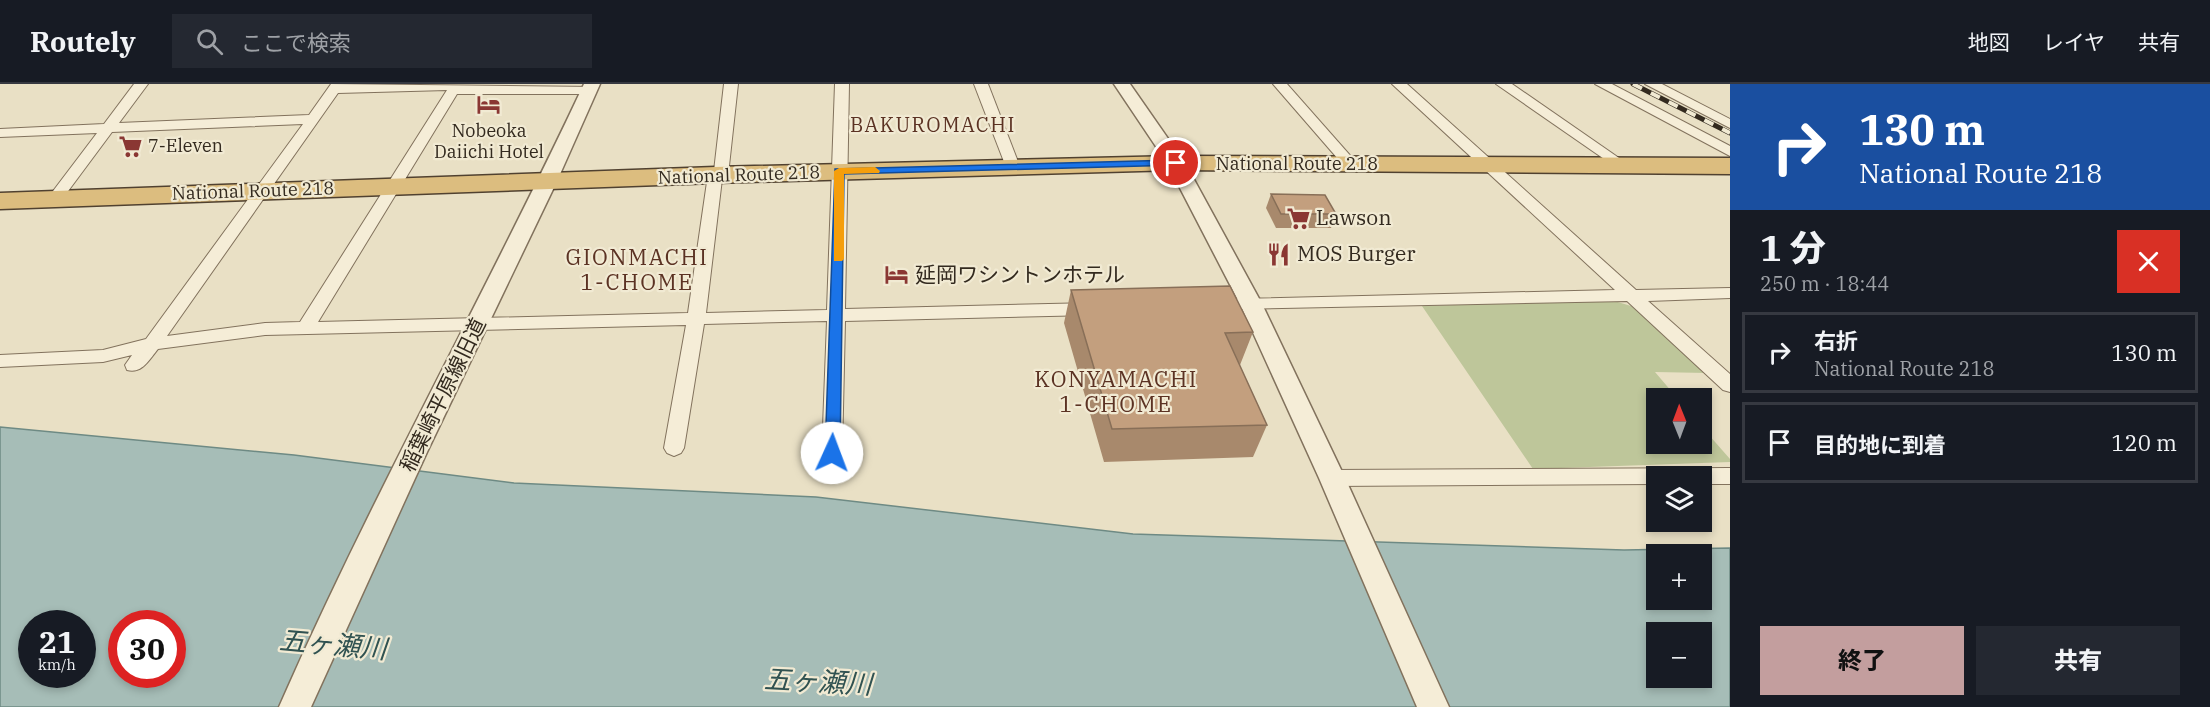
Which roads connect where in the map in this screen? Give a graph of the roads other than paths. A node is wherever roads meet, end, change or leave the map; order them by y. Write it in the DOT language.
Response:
graph roads {
  1 [pos="141,84"];
  2 [pos="730,84"];
  3 [pos="842,84"];
  4 [pos="981,84"];
  5 [pos="1122,84"];
  6 [pos="1280,84"];
  7 [pos="1399,84"];
  8 [pos="1503,84"];
  9 [pos="1602,84"];
  10 [pos="1652,84"];
  11 [pos="337,86"];
  12 [pos="456,87"];
  13 [pos="591,87"];
  14 [pos="313,119"];
  15 [pos="1730,124"];
  16 [pos="108,128"];
  17 [pos="0,133"];
  18 [pos="1730,152"];
  19 [pos="1176,163"];
  20 [pos="1350,164"];
  21 [pos="1489,166"];
  22 [pos="1730,166"];
  23 [pos="1013,167"];
  24 [pos="1625,167"];
  25 [pos="839,171"];
  26 [pos="718,175"];
  27 [pos="548,181"];
  28 [pos="396,186"];
  29 [pos="261,190"];
  30 [pos="55,199"];
  31 [pos="0,201"];
  32 [pos="1730,293"];
  33 [pos="1632,296"];
  34 [pos="1251,304"];
  35 [pos="1215,305"];
  36 [pos="1109,308"];
  37 [pos="837,316"];
  38 [pos="696,320"];
  39 [pos="477,325"];
  40 [pos="306,329"];
  41 [pos="152,344"];
  42 [pos="0,361"];
  43 [pos="134,365"];
  44 [pos="1730,385"];
  45 [pos="674,448"];
  46 [pos="832,453"];
  47 [pos="1730,476"];
  48 [pos="1335,484"];
  49 [pos="295,707"];
  50 [pos="1433,707"];
  1 -- 16 [label="street"];
  2 -- 26 [label="street"];
  3 -- 25 [label="street"];
  4 -- 23 [label="street"];
  5 -- 19 [label="street"];
  6 -- 20 [label="street"];
  7 -- 21 [label="street"];
  8 -- 24 [label="street"];
  9 -- 18 [label="street"];
  10 -- 15 [label="street"];
  11 -- 12 [label="street"];
  11 -- 14 [label="street"];
  12 -- 13 [label="street"];
  12 -- 28 [label="street"];
  13 -- 27 [label="street, 稲葉崎平原線旧道"];
  14 -- 16 [label="street"];
  14 -- 29 [label="street"];
  16 -- 17 [label="street"];
  16 -- 30 [label="street"];
  19 -- 20 [label="highway, National Route 218"];
  19 -- 23 [label="highway, National Route 218"];
  19 -- 34 [label="street"];
  20 -- 21 [label="highway, National Route 218"];
  21 -- 24 [label="highway, National Route 218"];
  21 -- 33 [label="street"];
  22 -- 24 [label="highway, National Route 218"];
  23 -- 25 [label="highway, National Route 218"];
  25 -- 26 [label="highway, National Route 218"];
  25 -- 37 [label="street"];
  26 -- 27 [label="highway, National Route 218"];
  26 -- 38 [label="street"];
  27 -- 28 [label="highway, National Route 218"];
  27 -- 39 [label="street, 稲葉崎平原線旧道"];
  28 -- 29 [label="highway, National Route 218"];
  28 -- 40 [label="street"];
  29 -- 30 [label="highway, National Route 218"];
  29 -- 41 [label="street"];
  30 -- 31 [label="highway, National Route 218"];
  32 -- 33 [label="street"];
  33 -- 34 [label="street"];
  33 -- 44 [label="street"];
  34 -- 35 [label="street"];
  34 -- 48 [label="street"];
  36 -- 37 [label="street"];
  37 -- 38 [label="street"];
  37 -- 46 [label="street"];
  38 -- 39 [label="street"];
  38 -- 45 [label="street"];
  39 -- 40 [label="street"];
  39 -- 49 [label="street, 稲葉崎平原線旧道"];
  40 -- 41 [label="street"];
  41 -- 42 [label="street"];
  41 -- 43 [label="street"];
  47 -- 48 [label="street"];
  48 -- 50 [label="street"];
}
